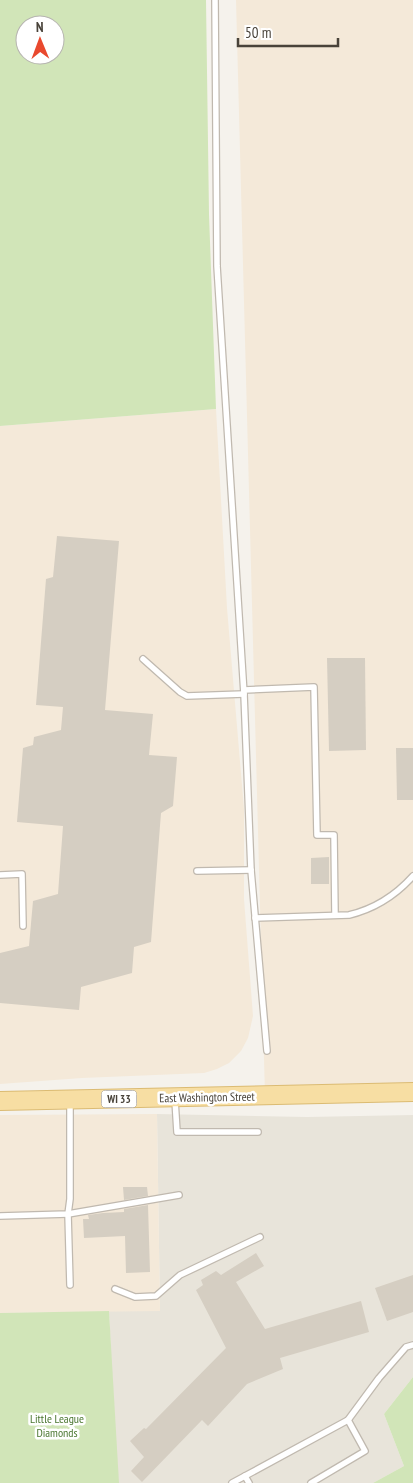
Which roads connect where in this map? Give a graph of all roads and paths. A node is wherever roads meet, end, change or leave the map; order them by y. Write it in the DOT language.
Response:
graph roads {
  1 [pos="214,0"];
  2 [pos="143,659"];
  3 [pos="244,692"];
  4 [pos="251,870"];
  5 [pos="196,871"];
  6 [pos="0,875"];
  7 [pos="413,876"];
  8 [pos="335,915"];
  9 [pos="255,918"];
  10 [pos="23,926"];
  11 [pos="267,1051"];
  12 [pos="413,1092"];
  13 [pos="175,1098"];
  14 [pos="70,1100"];
  15 [pos="0,1102"];
  16 [pos="258,1132"];
  17 [pos="179,1195"];
  18 [pos="68,1214"];
  19 [pos="0,1216"];
  20 [pos="260,1237"];
  21 [pos="70,1285"];
  22 [pos="115,1289"];
  23 [pos="413,1345"];
  24 [pos="348,1420"];
  25 [pos="245,1476"];
  26 [pos="232,1483"];
  27 [pos="249,1483"];
  28 [pos="311,1483"];
  1 -- 3 [label="lane"];
  2 -- 3 [label="lane"];
  3 -- 4 [label="lane"];
  3 -- 8 [label="lane"];
  4 -- 5 [label="lane"];
  4 -- 9 [label="lane"];
  6 -- 10 [label="lane"];
  7 -- 8 [label="lane"];
  8 -- 9 [label="lane"];
  9 -- 11 [label="lane"];
  12 -- 13 [label="main road, East Washington Street / WI 33"];
  13 -- 14 [label="main road, East Washington Street / WI 33"];
  13 -- 16 [label="lane"];
  14 -- 15 [label="main road, East Washington Street / WI 33"];
  14 -- 18 [label="lane"];
  17 -- 18 [label="lane"];
  18 -- 19 [label="lane"];
  18 -- 21 [label="lane"];
  20 -- 22 [label="lane"];
  23 -- 24 [label="lane"];
  24 -- 25 [label="lane"];
  24 -- 28 [label="lane"];
  25 -- 26 [label="lane"];
  25 -- 27 [label="lane"];
}
